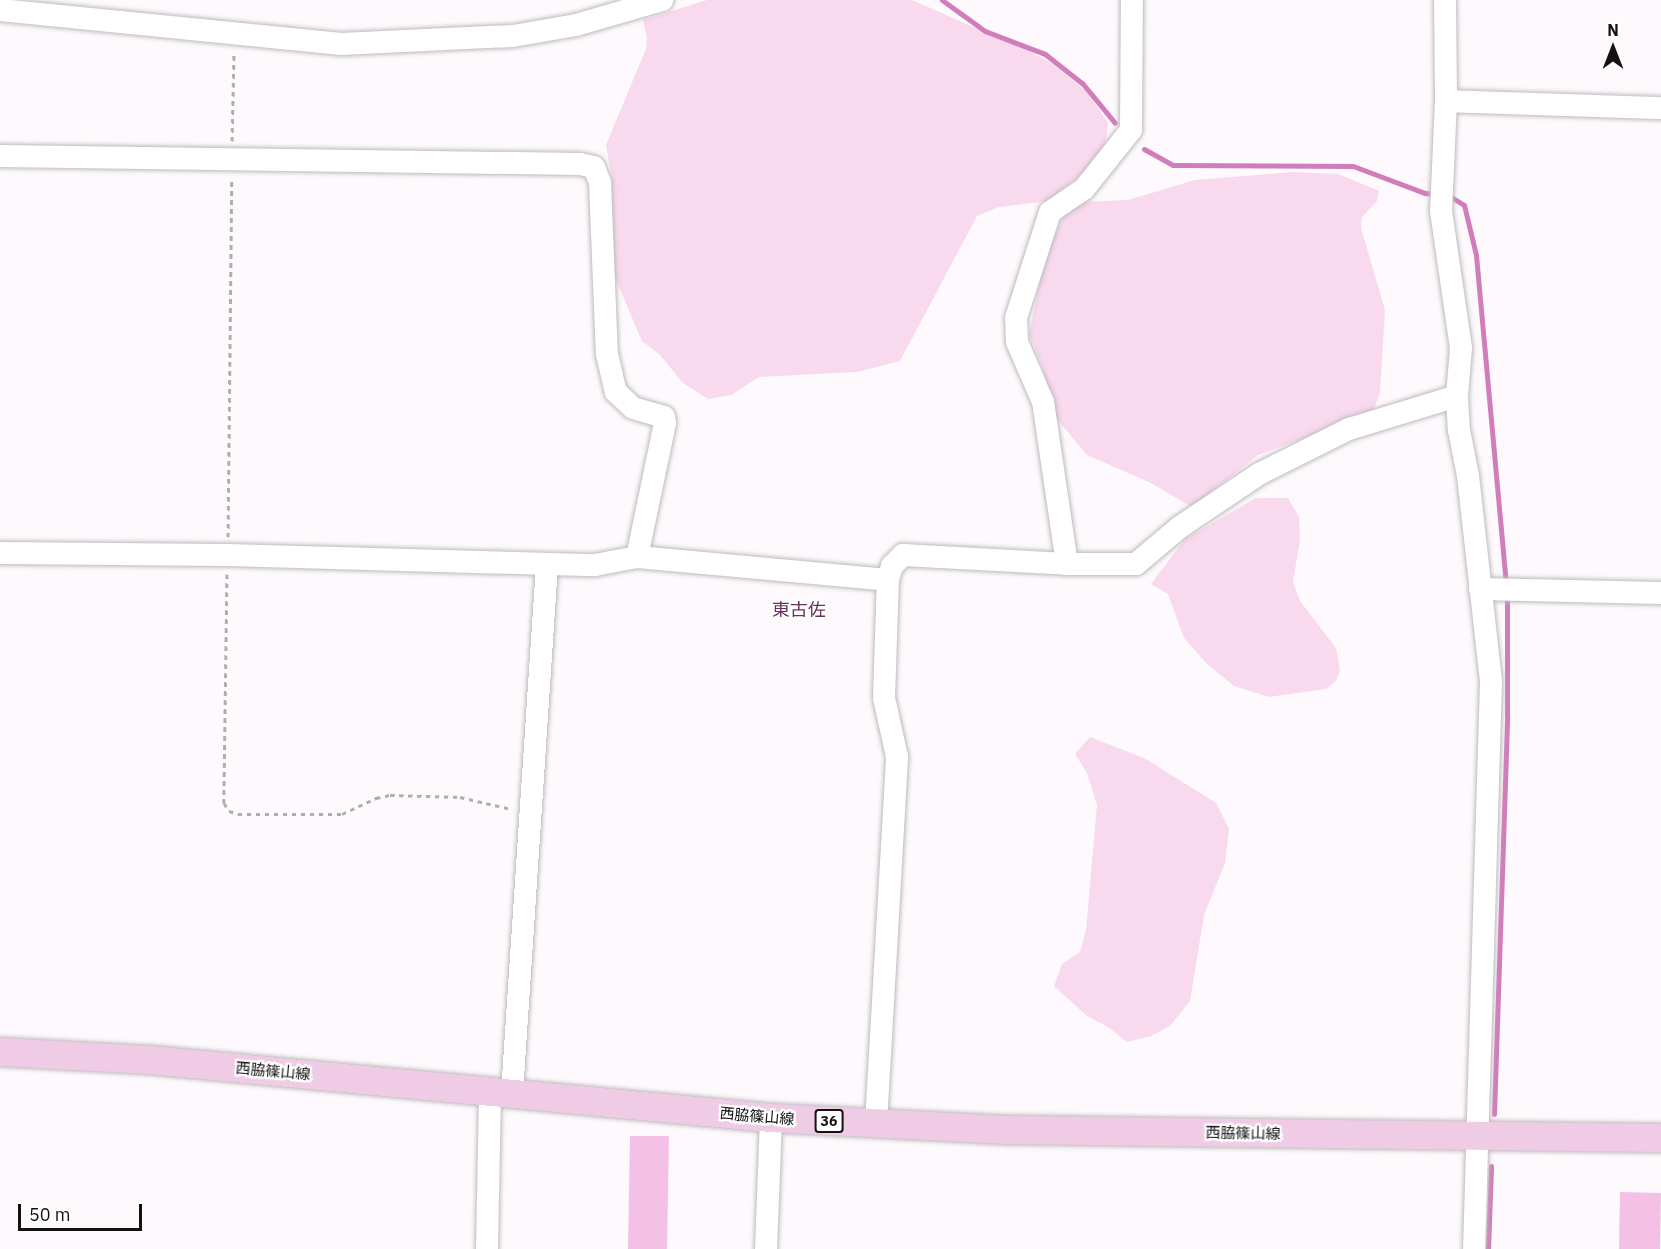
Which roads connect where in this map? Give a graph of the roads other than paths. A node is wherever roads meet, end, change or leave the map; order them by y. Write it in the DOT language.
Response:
graph roads {
  1 [pos="662,0"];
  2 [pos="1132,0"];
  3 [pos="1445,0"];
  4 [pos="0,10"];
  5 [pos="1446,101"];
  6 [pos="1661,108"];
  7 [pos="0,156"];
  8 [pos="1457,396"];
  9 [pos="0,553"];
  10 [pos="637,557"];
  11 [pos="548,564"];
  12 [pos="1067,564"];
  13 [pos="888,580"];
  14 [pos="1480,589"];
  15 [pos="1661,593"];
  16 [pos="0,1052"];
  17 [pos="501,1092"];
  18 [pos="771,1118"];
  19 [pos="876,1124"];
  20 [pos="1478,1136"];
  21 [pos="1661,1138"];
  22 [pos="487,1249"];
  23 [pos="766,1249"];
  24 [pos="1474,1249"];
  1 -- 4 [label="street"];
  2 -- 12 [label="street"];
  3 -- 5 [label="street"];
  5 -- 6 [label="street"];
  5 -- 8 [label="street"];
  7 -- 10 [label="street"];
  8 -- 12 [label="street"];
  8 -- 14 [label="street"];
  9 -- 11 [label="street"];
  10 -- 11 [label="street"];
  10 -- 13 [label="street"];
  11 -- 17 [label="street"];
  12 -- 13 [label="street"];
  13 -- 19 [label="street"];
  14 -- 15 [label="street"];
  14 -- 20 [label="street"];
  16 -- 17 [label="main road, 西脇篠山線 / 36"];
  17 -- 18 [label="main road, 西脇篠山線 / 36"];
  17 -- 22 [label="street"];
  18 -- 19 [label="main road, 西脇篠山線 / 36"];
  18 -- 23 [label="street"];
  19 -- 20 [label="main road, 西脇篠山線 / 36"];
  20 -- 21 [label="main road, 西脇篠山線 / 36"];
  20 -- 24 [label="street"];
}
